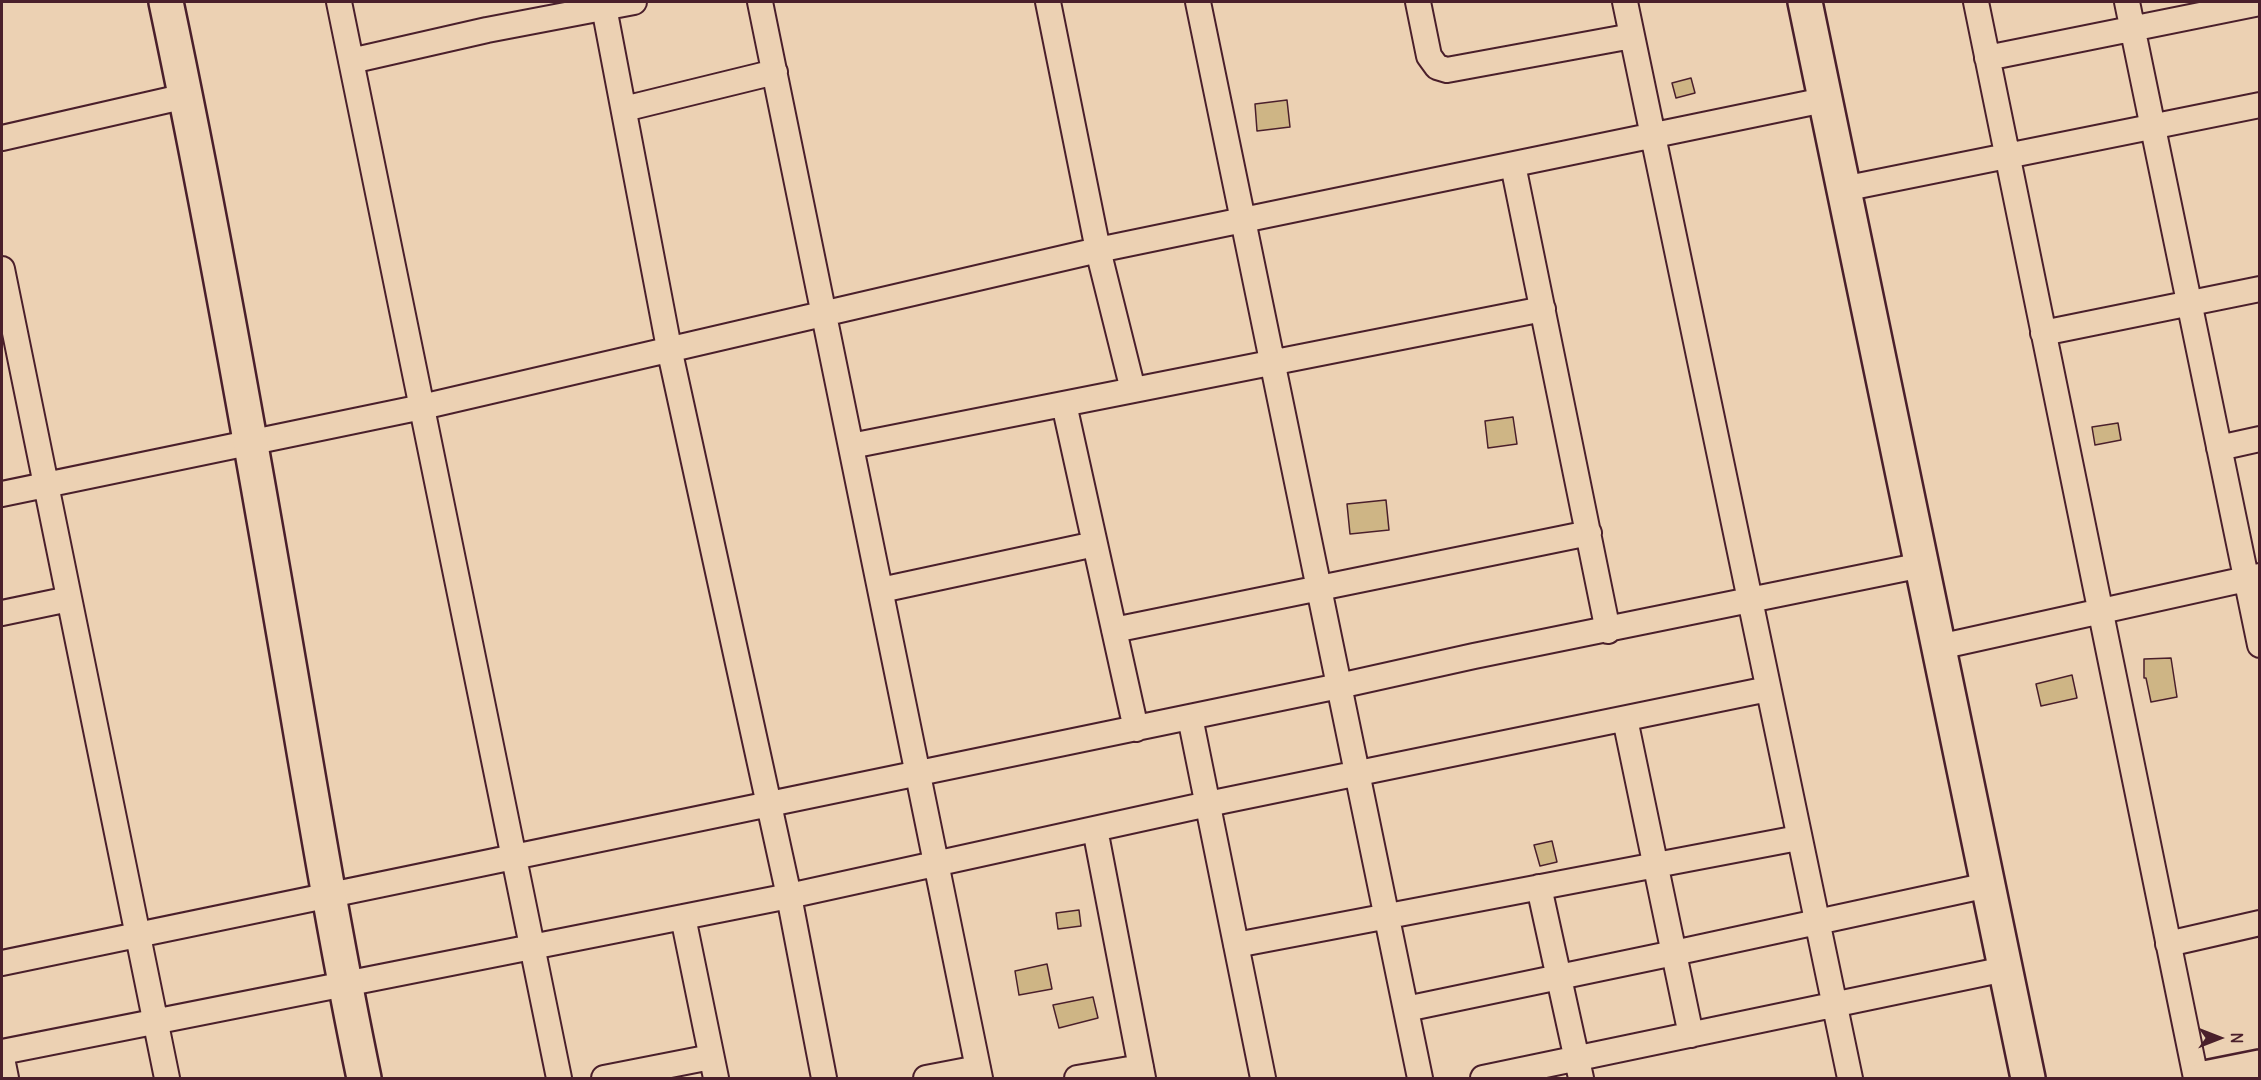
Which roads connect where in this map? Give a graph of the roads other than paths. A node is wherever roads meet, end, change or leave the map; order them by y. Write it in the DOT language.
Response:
graph roads {
  1 [pos="166,2"];
  2 [pos="339,2"];
  3 [pos="634,2"];
  4 [pos="760,2"];
  5 [pos="1048,2"];
  6 [pos="1198,2"];
  7 [pos="1418,2"];
  8 [pos="1625,2"];
  9 [pos="1805,2"];
  10 [pos="1976,2"];
  11 [pos="2127,2"];
  12 [pos="2259,3"];
  13 [pos="604,4"];
  14 [pos="2132,28"];
  15 [pos="1632,36"];
  16 [pos="1988,58"];
  17 [pos="351,61"];
  18 [pos="775,72"];
  19 [pos="186,96"];
  20 [pos="1824,100"];
  21 [pos="2259,105"];
  22 [pos="624,109"];
  23 [pos="2152,126"];
  24 [pos="1655,135"];
  25 [pos="2,138"];
  26 [pos="2007,156"];
  27 [pos="1513,165"];
  28 [pos="1843,189"];
  29 [pos="1244,221"];
  30 [pos="1098,250"];
  31 [pos="2,269"];
  32 [pos="2259,289"];
  33 [pos="2189,304"];
  34 [pos="1543,309"];
  35 [pos="824,314"];
  36 [pos="2043,333"];
  37 [pos="669,348"];
  38 [pos="1273,363"];
  39 [pos="1132,390"];
  40 [pos="1064,404"];
  41 [pos="422,407"];
  42 [pos="2259,439"];
  43 [pos="251,441"];
  44 [pos="851,446"];
  45 [pos="2219,448"];
  46 [pos="46,484"];
  47 [pos="2,494"];
  48 [pos="1589,533"];
  49 [pos="1095,544"];
  50 [pos="1922,565"];
  51 [pos="2253,578"];
  52 [pos="1319,588"];
  53 [pos="881,590"];
  54 [pos="69,599"];
  55 [pos="1750,601"];
  56 [pos="2100,612"];
  57 [pos="2,613"];
  58 [pos="1114,630"];
  59 [pos="1608,631"];
  60 [pos="2259,645"];
  61 [pos="1939,647"];
  62 [pos="1339,686"];
  63 [pos="1768,688"];
  64 [pos="1190,717"];
  65 [pos="1625,718"];
  66 [pos="1136,729"];
  67 [pos="1359,772"];
  68 [pos="918,774"];
  69 [pos="1208,804"];
  70 [pos="768,805"];
  71 [pos="1095,829"];
  72 [pos="1798,838"];
  73 [pos="515,857"];
  74 [pos="937,863"];
  75 [pos="1657,864"];
  76 [pos="1988,885"];
  77 [pos="1539,887"];
  78 [pos="329,896"];
  79 [pos="789,896"];
  80 [pos="683,916"];
  81 [pos="1387,916"];
  82 [pos="1816,922"];
  83 [pos="2259,923"];
  84 [pos="137,935"];
  85 [pos="2168,944"];
  86 [pos="1236,945"];
  87 [pos="532,948"];
  88 [pos="1674,953"];
  89 [pos="2,963"];
  90 [pos="2005,969"];
  91 [pos="1559,977"];
  92 [pos="344,984"];
  93 [pos="1833,1005"];
  94 [pos="1406,1009"];
  95 [pos="155,1022"];
  96 [pos="1691,1035"];
  97 [pos="2,1052"];
  98 [pos="2,1058"];
  99 [pos="2259,1067"];
  100 [pos="713,1068"];
  101 [pos="1579,1069"];
  102 [pos="979,1073"];
  103 [pos="1142,1073"];
  104 [pos="6,1078"];
  105 [pos="167,1078"];
  106 [pos="364,1078"];
  107 [pos="559,1078"];
  108 [pos="604,1078"];
  109 [pos="824,1078"];
  110 [pos="926,1078"];
  111 [pos="1077,1078"];
  112 [pos="1263,1078"];
  113 [pos="1420,1078"];
  114 [pos="1483,1078"];
  115 [pos="1850,1078"];
  116 [pos="2028,1078"];
  117 [pos="2196,1078"];
  118 [pos="2205,1078"];
  1 -- 19 [label="street"];
  2 -- 17 [label="street"];
  3 -- 13 [label="street"];
  4 -- 18 [label="street"];
  5 -- 30 [label="street"];
  6 -- 29 [label="street"];
  7 -- 15 [label="street"];
  8 -- 15 [label="street"];
  9 -- 20 [label="street"];
  10 -- 16 [label="street"];
  11 -- 14 [label="street"];
  12 -- 14 [label="street"];
  13 -- 17 [label="street"];
  13 -- 22 [label="street"];
  14 -- 16 [label="street"];
  14 -- 23 [label="street"];
  15 -- 24 [label="street"];
  16 -- 26 [label="street"];
  17 -- 41 [label="street"];
  18 -- 22 [label="street"];
  18 -- 35 [label="street"];
  19 -- 25 [label="street"];
  19 -- 43 [label="street"];
  20 -- 24 [label="street"];
  20 -- 28 [label="street"];
  21 -- 23 [label="street"];
  22 -- 37 [label="street"];
  23 -- 26 [label="street"];
  23 -- 33 [label="street"];
  24 -- 27 [label="street"];
  24 -- 55 [label="street"];
  26 -- 28 [label="street"];
  26 -- 36 [label="street"];
  27 -- 29 [label="street"];
  27 -- 34 [label="street"];
  28 -- 50 [label="street"];
  29 -- 30 [label="street"];
  29 -- 38 [label="street"];
  30 -- 35 [label="street"];
  30 -- 39 [label="street"];
  31 -- 46 [label="street"];
  32 -- 33 [label="street"];
  33 -- 36 [label="street"];
  33 -- 45 [label="street"];
  34 -- 38 [label="street"];
  34 -- 48 [label="street"];
  35 -- 37 [label="street"];
  35 -- 44 [label="street"];
  36 -- 56 [label="street"];
  37 -- 41 [label="street"];
  37 -- 70 [label="street"];
  38 -- 39 [label="street"];
  38 -- 52 [label="street"];
  39 -- 40 [label="street"];
  40 -- 44 [label="street"];
  40 -- 49 [label="street"];
  41 -- 43 [label="street"];
  41 -- 73 [label="street"];
  42 -- 45 [label="street"];
  43 -- 46 [label="street"];
  43 -- 78 [label="street"];
  44 -- 53 [label="street"];
  45 -- 51 [label="street"];
  46 -- 47 [label="street"];
  46 -- 54 [label="street"];
  48 -- 52 [label="street"];
  48 -- 59 [label="street"];
  49 -- 53 [label="street"];
  49 -- 58 [label="street"];
  50 -- 55 [label="street"];
  50 -- 61 [label="street"];
  51 -- 56 [label="street"];
  51 -- 60 [label="street"];
  52 -- 58 [label="street"];
  52 -- 62 [label="street"];
  53 -- 68 [label="street"];
  54 -- 57 [label="street"];
  54 -- 84 [label="street"];
  55 -- 59 [label="street"];
  55 -- 63 [label="street"];
  56 -- 61 [label="street"];
  56 -- 85 [label="street"];
  58 -- 66 [label="street"];
  59 -- 62 [label="street"];
  61 -- 76 [label="street"];
  62 -- 64 [label="street"];
  62 -- 67 [label="street"];
  63 -- 65 [label="street"];
  63 -- 72 [label="street"];
  64 -- 66 [label="street"];
  64 -- 69 [label="street"];
  65 -- 67 [label="street"];
  65 -- 75 [label="street"];
  66 -- 68 [label="street"];
  67 -- 69 [label="street"];
  67 -- 81 [label="street"];
  68 -- 70 [label="street"];
  68 -- 74 [label="street"];
  69 -- 71 [label="street"];
  69 -- 86 [label="street"];
  70 -- 73 [label="street"];
  70 -- 79 [label="street"];
  71 -- 74 [label="street"];
  71 -- 103 [label="street"];
  72 -- 75 [label="street"];
  72 -- 82 [label="street"];
  73 -- 78 [label="street"];
  73 -- 87 [label="street"];
  74 -- 79 [label="street"];
  74 -- 102 [label="street"];
  75 -- 77 [label="street"];
  75 -- 88 [label="street"];
  76 -- 82 [label="street"];
  76 -- 90 [label="street"];
  77 -- 81 [label="street"];
  77 -- 91 [label="street"];
  78 -- 84 [label="street"];
  78 -- 92 [label="street"];
  79 -- 80 [label="street"];
  79 -- 109 [label="street"];
  80 -- 87 [label="street"];
  80 -- 100 [label="street"];
  81 -- 86 [label="street"];
  81 -- 94 [label="street"];
  82 -- 88 [label="street"];
  82 -- 93 [label="street"];
  83 -- 85 [label="street"];
  84 -- 89 [label="street"];
  84 -- 95 [label="street"];
  85 -- 117 [label="street"];
  86 -- 112 [label="street"];
  87 -- 92 [label="street"];
  87 -- 107 [label="street"];
  88 -- 91 [label="street"];
  88 -- 96 [label="street"];
  90 -- 93 [label="street"];
  90 -- 116 [label="street"];
  91 -- 94 [label="street"];
  91 -- 101 [label="street"];
  92 -- 95 [label="street"];
  92 -- 106 [label="street"];
  93 -- 96 [label="street"];
  93 -- 115 [label="street"];
  94 -- 113 [label="street"];
  95 -- 97 [label="street"];
  95 -- 105 [label="street"];
  96 -- 101 [label="street"];
  98 -- 104 [label="street"];
  99 -- 118 [label="street"];
  100 -- 108 [label="street"];
  101 -- 114 [label="street"];
  102 -- 110 [label="street"];
  103 -- 111 [label="street"];
}
